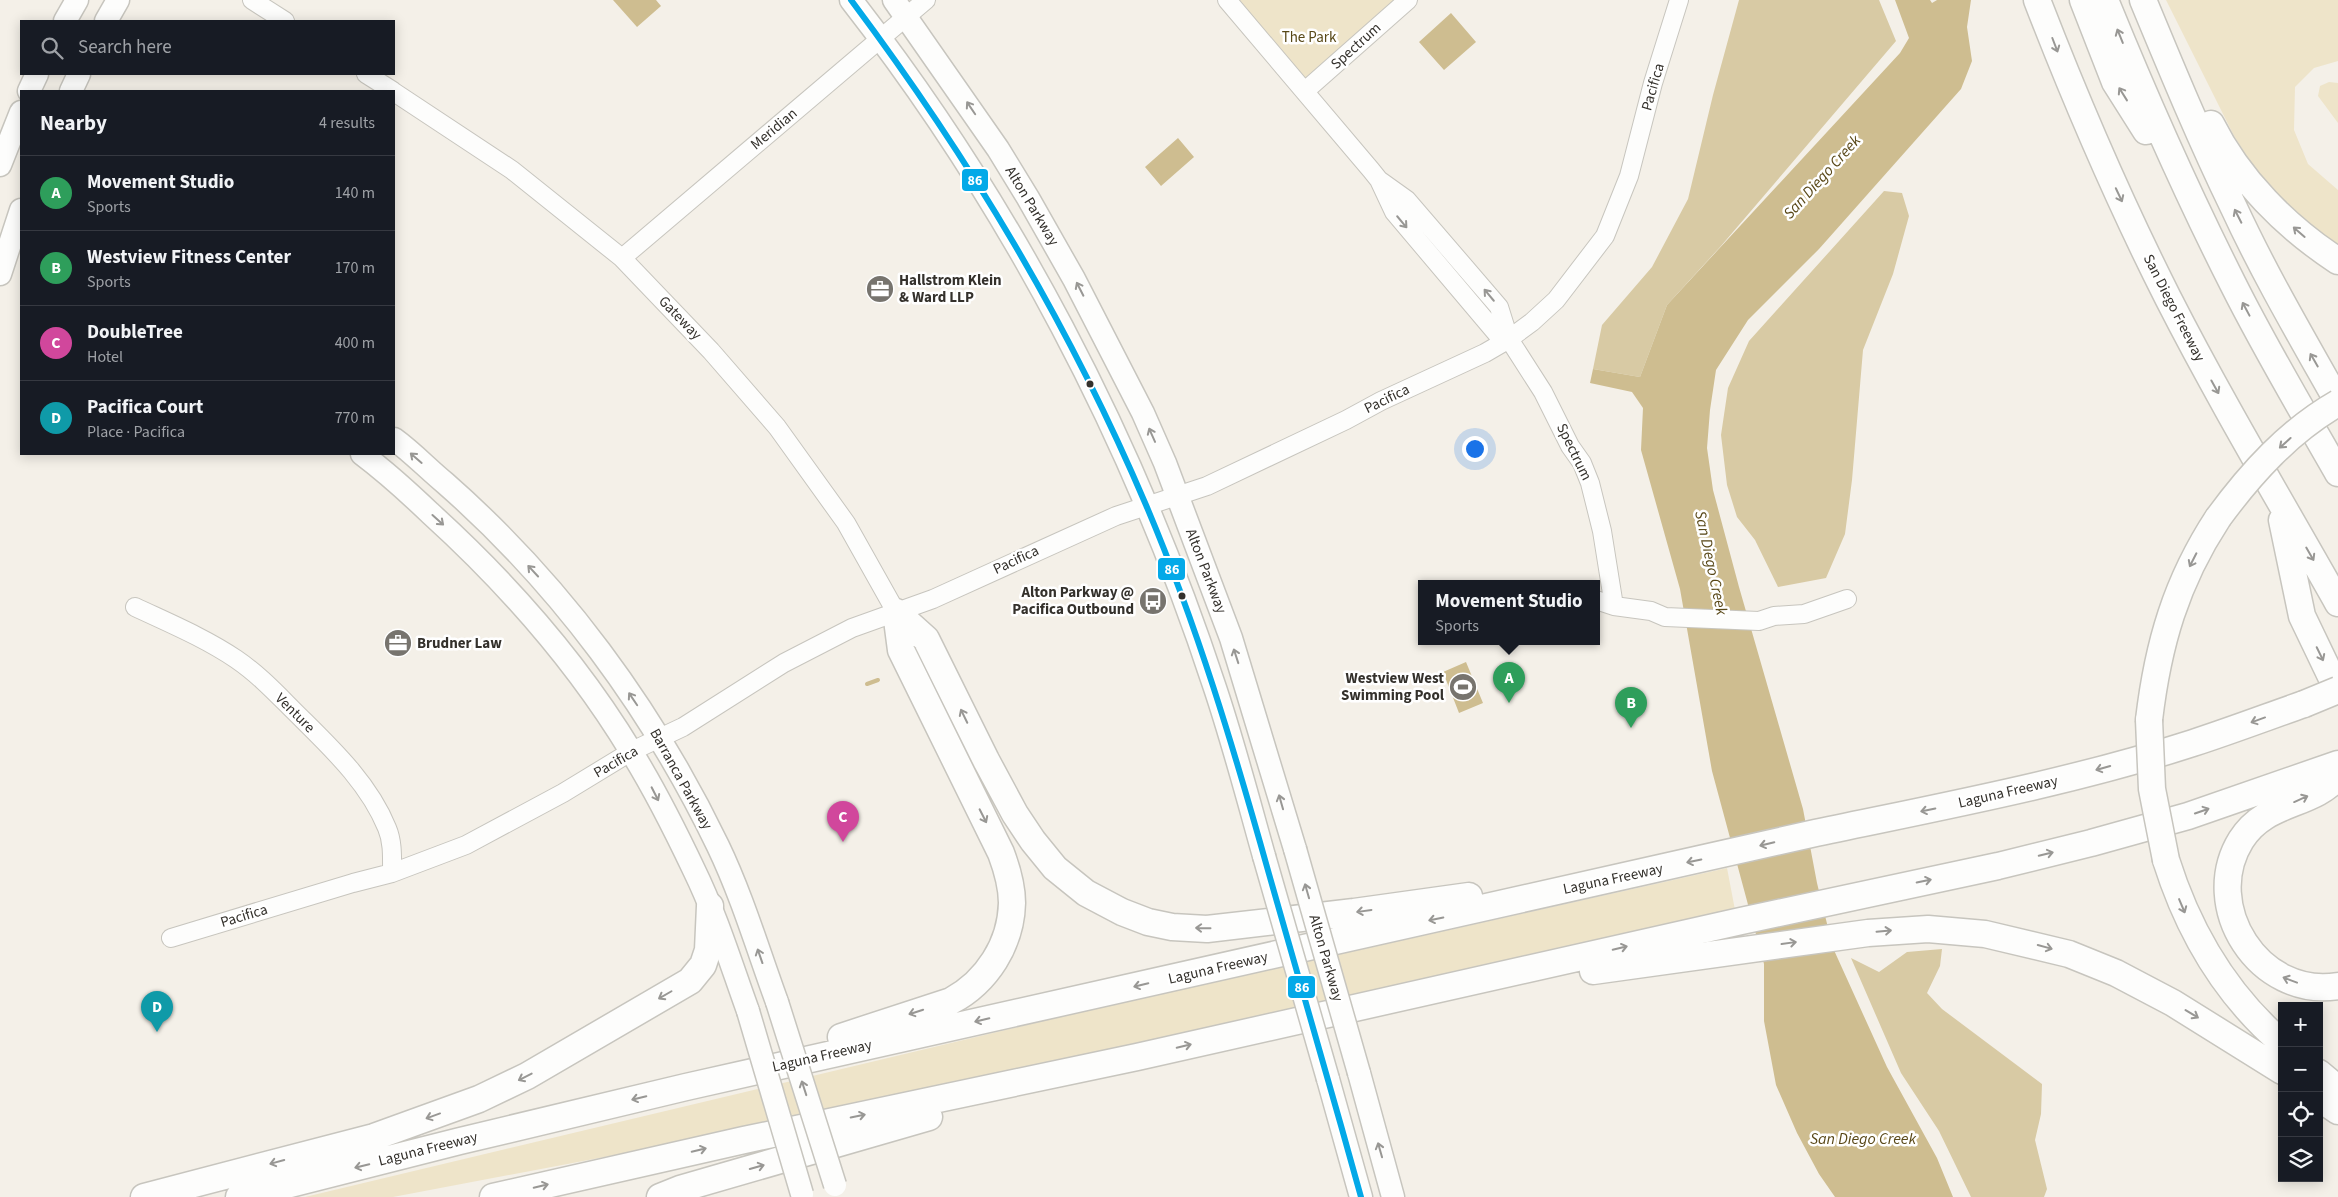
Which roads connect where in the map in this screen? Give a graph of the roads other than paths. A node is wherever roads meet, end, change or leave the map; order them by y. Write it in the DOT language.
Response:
graph roads {
  1 [pos="77,0"];
  2 [pos="118,0"];
  3 [pos="252,0"];
  4 [pos="851,0"];
  5 [pos="926,0"];
  6 [pos="1227,0"];
  7 [pos="1408,0"];
  8 [pos="1679,0"];
  9 [pos="2037,0"];
  10 [pos="2083,0"];
  11 [pos="2105,0"];
  12 [pos="2143,0"];
  13 [pos="901,8"];
  14 [pos="66,20"];
  15 [pos="107,20"];
  16 [pos="283,20"];
  17 [pos="880,39"];
  18 [pos="37,75"];
  19 [pos="79,75"];
  20 [pos="368,75"];
  21 [pos="29,90"];
  22 [pos="71,90"];
  23 [pos="392,90"];
  24 [pos="1305,91"];
  25 [pos="395,92"];
  26 [pos="20,115"];
  27 [pos="0,165"];
  28 [pos="2196,209"];
  29 [pos="20,213"];
  30 [pos="11,237"];
  31 [pos="622,258"];
  32 [pos="2338,261"];
  33 [pos="6,269"];
  34 [pos="1509,339"];
  35 [pos="2338,403"];
  36 [pos="395,440"];
  37 [pos="363,455"];
  38 [pos="2338,473"];
  39 [pos="2277,496"];
  40 [pos="1178,497"];
  41 [pos="1146,506"];
  42 [pos="1847,599"];
  43 [pos="1600,601"];
  44 [pos="2338,603"];
  45 [pos="1614,606"];
  46 [pos="135,607"];
  47 [pos="1600,610"];
  48 [pos="896,612"];
  49 [pos="2338,691"];
  50 [pos="660,739"];
  51 [pos="632,751"];
  52 [pos="2337,768"];
  53 [pos="392,873"];
  54 [pos="1552,892"];
  55 [pos="710,906"];
  56 [pos="171,938"];
  57 [pos="2338,986"];
  58 [pos="1402,998"];
  59 [pos="2278,1039"];
  60 [pos="1137,1057"];
  61 [pos="2278,1069"];
  62 [pos="2323,1077"];
  63 [pos="686,1087"];
  64 [pos="2338,1089"];
  65 [pos="2323,1101"];
  66 [pos="2338,1111"];
  67 [pos="837,1191"];
  68 [pos="802,1196"];
  69 [pos="144,1197"];
  70 [pos="239,1197"];
  71 [pos="494,1197"];
  72 [pos="660,1197"];
  73 [pos="1362,1197"];
  74 [pos="1393,1197"];
  1 -- 14 [label="main road"];
  2 -- 15 [label="main road"];
  3 -- 16 [label="street"];
  4 -- 17 [label="main road, Alton Parkway"];
  5 -- 13 [label="street, Meridian"];
  6 -- 24 [label="street, Spectrum"];
  7 -- 24 [label="street, Spectrum"];
  8 -- 34 [label="street, Pacifica"];
  9 -- 39 [label="highway, San Diego Freeway, one-way"];
  28 -- 10 [label="highway, one-way"];
  28 -- 11 [label="highway, one-way"];
  32 -- 12 [label="highway, one-way"];
  35 -- 12 [label="highway, one-way"];
  13 -- 17 [label="street, Meridian"];
  40 -- 13 [label="main road, Alton Parkway, one-way"];
  17 -- 31 [label="street, Meridian"];
  17 -- 41 [label="main road, Alton Parkway"];
  18 -- 21 [label="main road"];
  19 -- 22 [label="main road"];
  20 -- 23 [label="street, Gateway"];
  24 -- 34 [label="street, Spectrum"];
  25 -- 31 [label="street, Gateway"];
  26 -- 27 [label="main road"];
  38 -- 28 [label="highway, one-way"];
  29 -- 30 [label="main road"];
  30 -- 33 [label="main road"];
  31 -- 48 [label="street, Gateway"];
  34 -- 40 [label="street, Pacifica"];
  34 -- 45 [label="street, Spectrum"];
  35 -- 59 [label="highway, one-way, bridge"];
  50 -- 36 [label="main road, Barranca Parkway, one-way"];
  37 -- 51 [label="main road, Barranca Parkway, one-way"];
  39 -- 44 [label="highway, San Diego Freeway, one-way"];
  39 -- 49 [label="highway, one-way"];
  40 -- 41 [label="street, Pacifica"];
  74 -- 40 [label="main road, Alton Parkway, one-way, bridge"];
  41 -- 48 [label="street, Pacifica"];
  41 -- 73 [label="main road, Alton Parkway, bridge"];
  42 -- 45 [label="street"];
  43 -- 45 [label="street"];
  45 -- 47 [label="street"];
  46 -- 53 [label="street, Venture"];
  48 -- 50 [label="street, Pacifica"];
  54 -- 48 [label="highway, one-way"];
  48 -- 63 [label="highway, one-way"];
  49 -- 54 [label="highway, Laguna Freeway, one-way, bridge"];
  50 -- 51 [label="street, Pacifica"];
  67 -- 50 [label="main road, Barranca Parkway, one-way, bridge"];
  51 -- 53 [label="street, Pacifica"];
  51 -- 55 [label="main road, Barranca Parkway, one-way"];
  57 -- 52 [label="highway, one-way"];
  58 -- 52 [label="highway, one-way"];
  53 -- 56 [label="street, Pacifica"];
  54 -- 63 [label="highway, Laguna Freeway, one-way"];
  55 -- 68 [label="main road, Barranca Parkway, bridge"];
  55 -- 69 [label="highway, one-way"];
  60 -- 58 [label="highway, one-way"];
  58 -- 61 [label="highway, one-way"];
  71 -- 60 [label="highway, one-way"];
  72 -- 60 [label="highway, one-way"];
  62 -- 64 [label="highway"];
  63 -- 70 [label="highway, Laguna Freeway, one-way"];
  65 -- 66 [label="highway"];
}
